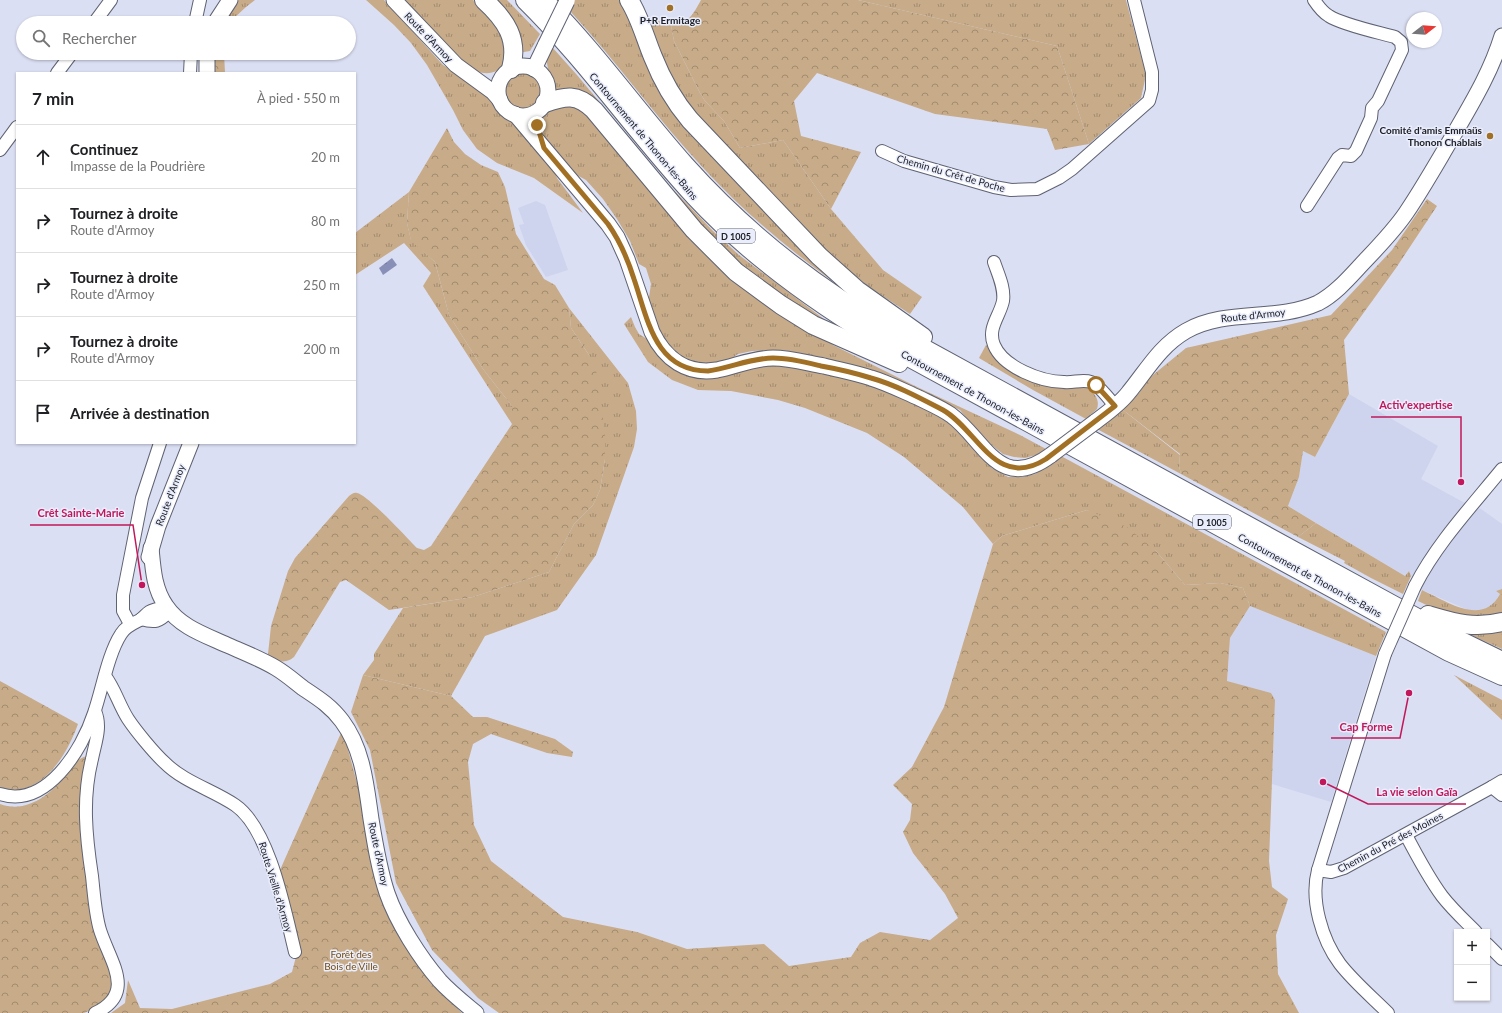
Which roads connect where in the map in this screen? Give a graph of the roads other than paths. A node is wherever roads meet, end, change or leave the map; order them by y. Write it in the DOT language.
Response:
graph roads {
  1 [pos="111,0"];
  2 [pos="230,0"];
  3 [pos="394,0"];
  4 [pos="484,0"];
  5 [pos="525,0"];
  6 [pos="544,0"];
  7 [pos="629,0"];
  8 [pos="1134,0"];
  9 [pos="1314,0"];
  10 [pos="199,1"];
  11 [pos="567,1"];
  12 [pos="99,16"];
  13 [pos="196,16"];
  14 [pos="219,16"];
  15 [pos="1502,36"];
  16 [pos="67,60"];
  17 [pos="191,60"];
  18 [pos="207,60"];
  19 [pos="534,68"];
  20 [pos="58,72"];
  21 [pos="190,72"];
  22 [pos="207,72"];
  23 [pos="466,72"];
  24 [pos="507,72"];
  25 [pos="500,100"];
  26 [pos="542,106"];
  27 [pos="515,114"];
  28 [pos="16,129"];
  29 [pos="544,148"];
  30 [pos="0,150"];
  31 [pos="882,151"];
  32 [pos="1307,206"];
  33 [pos="994,262"];
  34 [pos="993,387"];
  35 [pos="1115,406"];
  36 [pos="1001,407"];
  37 [pos="160,444"];
  38 [pos="190,444"];
  39 [pos="1502,469"];
  40 [pos="1396,606"];
  41 [pos="164,611"];
  42 [pos="136,622"];
  43 [pos="1502,622"];
  44 [pos="1422,637"];
  45 [pos="1502,661"];
  46 [pos="105,676"];
  47 [pos="1502,676"];
  48 [pos="1502,688"];
  49 [pos="95,712"];
  50 [pos="1497,784"];
  51 [pos="0,794"];
  52 [pos="1502,795"];
  53 [pos="1406,835"];
  54 [pos="1318,870"];
  55 [pos="1473,929"];
  56 [pos="1490,947"];
  57 [pos="295,952"];
  58 [pos="1502,959"];
  59 [pos="95,1013"];
  60 [pos="476,1013"];
  61 [pos="1388,1013"];
  1 -- 12 [label="street"];
  2 -- 14 [label="main road"];
  3 -- 23 [label="main road, Route d'Armoy"];
  4 -- 24 [label="highway"];
  5 -- 36 [label="highway, Contournement de Thonon-les-Bains / D 1005"];
  6 -- 34 [label="highway, Contournement de Thonon-les-Bains / D 1005"];
  7 -- 34 [label="highway, D 1005"];
  8 -- 31 [label="street, Chemin du Crêt de Poche"];
  9 -- 32 [label="street"];
  10 -- 13 [label="street"];
  11 -- 19 [label="main road, bridge"];
  15 -- 35 [label="main road, Route d'Armoy"];
  16 -- 20 [label="street"];
  17 -- 21 [label="street"];
  18 -- 22 [label="main road"];
  19 -- 24 [label="main road"];
  19 -- 26 [label="main road"];
  23 -- 24 [label="main road, Route d'Armoy"];
  23 -- 25 [label="main road, Route d'Armoy"];
  24 -- 25 [label="main road"];
  25 -- 27 [label="main road"];
  26 -- 27 [label="main road"];
  26 -- 29 [label="main road, Route d'Armoy"];
  26 -- 36 [label="highway, D 1005"];
  27 -- 29 [label="main road, Route d'Armoy"];
  28 -- 30 [label="street"];
  29 -- 35 [label="main road, Route d'Armoy, bridge"];
  33 -- 35 [label="street"];
  34 -- 40 [label="highway, Contournement de Thonon-les-Bains / D 1005"];
  36 -- 44 [label="highway, Contournement de Thonon-les-Bains / D 1005"];
  37 -- 42 [label="street"];
  38 -- 41 [label="main road, Route d'Armoy"];
  39 -- 54 [label="street, bridge"];
  40 -- 43 [label="highway"];
  40 -- 45 [label="highway, Contournement de Thonon-les-Bains / D 1005"];
  41 -- 42 [label="street"];
  41 -- 60 [label="main road, Route d'Armoy"];
  42 -- 46 [label="street"];
  44 -- 47 [label="highway, Contournement de Thonon-les-Bains / D 1005"];
  44 -- 48 [label="highway"];
  46 -- 49 [label="street"];
  46 -- 57 [label="street, Route Vieille d'Armoy"];
  49 -- 51 [label="street"];
  49 -- 59 [label="street"];
  50 -- 52 [label="street"];
  50 -- 53 [label="street, Chemin du Pré des Moines"];
  53 -- 54 [label="street, Chemin du Pré des Moines"];
  53 -- 55 [label="street"];
  54 -- 61 [label="street"];
  56 -- 58 [label="street"];
}
